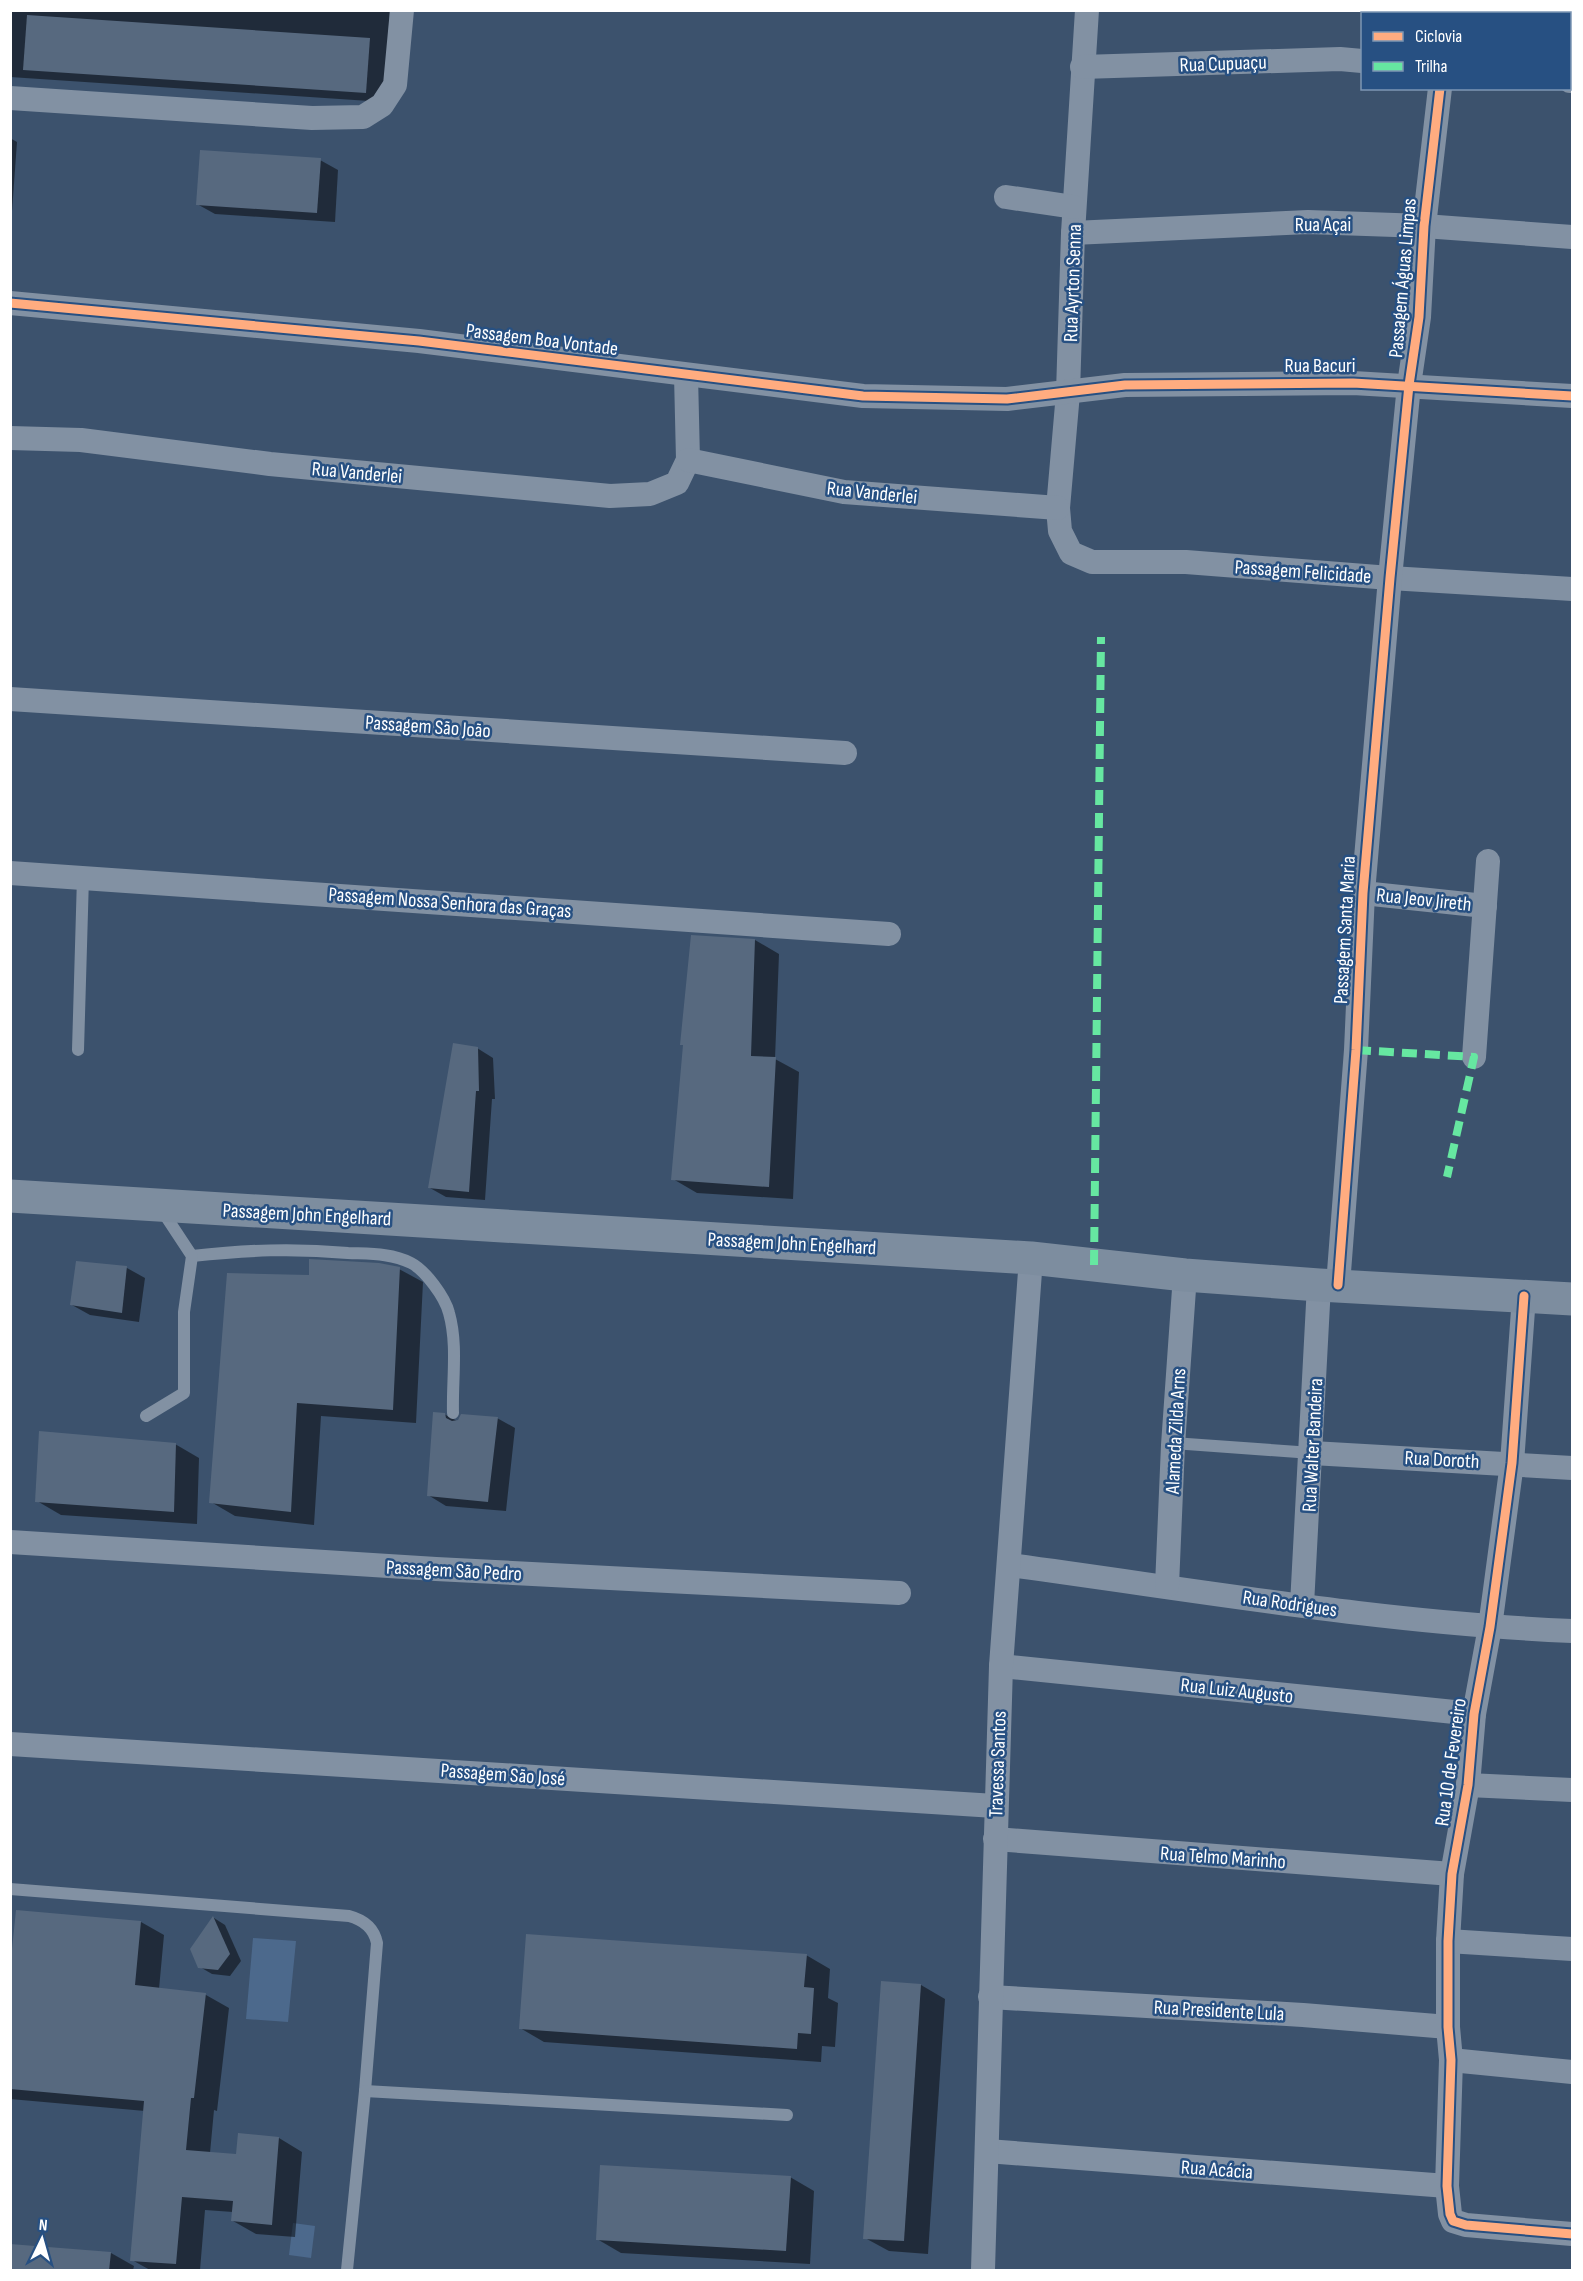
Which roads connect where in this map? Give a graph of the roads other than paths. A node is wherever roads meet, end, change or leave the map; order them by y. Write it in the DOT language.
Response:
graph roads {
  1 [pos="402,10"];
  2 [pos="1087,10"];
  3 [pos="1361,61"];
  4 [pos="1082,67"];
  5 [pos="1440,90"];
  6 [pos="10,98"];
  7 [pos="1006,197"];
  8 [pos="1074,207"];
  9 [pos="1424,226"];
  10 [pos="1073,233"];
  11 [pos="1572,237"];
  12 [pos="10,303"];
  13 [pos="686,375"];
  14 [pos="1409,385"];
  15 [pos="1068,393"];
  16 [pos="1572,396"];
  17 [pos="10,438"];
  18 [pos="687,460"];
  19 [pos="1058,508"];
  20 [pos="1071,553"];
  21 [pos="1390,578"];
  22 [pos="1572,589"];
  23 [pos="10,699"];
  24 [pos="846,753"];
  25 [pos="1488,861"];
  26 [pos="10,873"];
  27 [pos="83,877"];
  28 [pos="1364,893"];
  29 [pos="1485,906"];
  30 [pos="889,934"];
  31 [pos="78,1050"];
  32 [pos="1474,1057"];
  33 [pos="10,1196"];
  34 [pos="159,1205"];
  35 [pos="192,1256"];
  36 [pos="1032,1258"];
  37 [pos="1185,1275"];
  38 [pos="1329,1285"];
  39 [pos="1524,1296"];
  40 [pos="1572,1299"];
  41 [pos="453,1413"];
  42 [pos="146,1416"];
  43 [pos="1173,1443"];
  44 [pos="1312,1453"];
  45 [pos="1512,1463"];
  46 [pos="1572,1468"];
  47 [pos="10,1542"];
  48 [pos="1009,1565"];
  49 [pos="1167,1586"];
  50 [pos="899,1593"];
  51 [pos="1302,1605"];
  52 [pos="1490,1628"];
  53 [pos="1572,1631"];
  54 [pos="1000,1666"];
  55 [pos="1474,1714"];
  56 [pos="10,1744"];
  57 [pos="1467,1785"];
  58 [pos="1572,1790"];
  59 [pos="995,1806"];
  60 [pos="995,1839"];
  61 [pos="1452,1874"];
  62 [pos="10,1889"];
  63 [pos="1448,1941"];
  64 [pos="1572,1949"];
  65 [pos="990,1997"];
  66 [pos="1448,2027"];
  67 [pos="1451,2060"];
  68 [pos="1572,2072"];
  69 [pos="365,2091"];
  70 [pos="787,2115"];
  71 [pos="987,2151"];
  72 [pos="1447,2186"];
  73 [pos="1572,2234"];
  74 [pos="347,2271"];
  75 [pos="983,2271"];
  1 -- 6 [label="street"];
  2 -- 4 [label="street, Rua Ayrton Senna"];
  3 -- 4 [label="street, Rua Cupuaçu"];
  4 -- 8 [label="street, Rua Ayrton Senna"];
  5 -- 9 [label="street, Passagem Águas Limpas"];
  7 -- 8 [label="street"];
  8 -- 10 [label="street, Rua Ayrton Senna"];
  9 -- 10 [label="street, Rua Açai"];
  9 -- 11 [label="street, Rua Açai"];
  9 -- 14 [label="street, Passagem Águas Limpas"];
  10 -- 15 [label="street, Rua Ayrton Senna"];
  12 -- 13 [label="street, Passagem Boa Vontade"];
  13 -- 15 [label="street, Passagem Boa Vontade"];
  13 -- 18 [label="street"];
  14 -- 15 [label="street, Rua Bacuri"];
  14 -- 16 [label="street, Rua Bacuri"];
  14 -- 21 [label="street, Passagem Águas Limpas"];
  15 -- 19 [label="street, Rua Ayrton Senna"];
  17 -- 18 [label="street, Rua Vanderlei"];
  18 -- 19 [label="street, Rua Vanderlei"];
  19 -- 20 [label="street, Rua Ayrton Senna"];
  20 -- 21 [label="street, Passagem Felicidade"];
  21 -- 22 [label="street, Passagem Felicidade"];
  21 -- 28 [label="street, Passagem Santa Maria"];
  23 -- 24 [label="street, Passagem São João"];
  25 -- 29 [label="street"];
  26 -- 27 [label="street, Passagem Nossa Senhora das Graças"];
  27 -- 30 [label="street, Passagem Nossa Senhora das Graças"];
  27 -- 31 [label="lane"];
  28 -- 29 [label="street, Rua Jeov Jireth"];
  28 -- 38 [label="street, Passagem Santa Maria"];
  29 -- 32 [label="street"];
  33 -- 34 [label="main road, Passagem John Engelhard"];
  34 -- 35 [label="lane"];
  34 -- 36 [label="main road, Passagem John Engelhard"];
  35 -- 41 [label="lane"];
  35 -- 42 [label="lane"];
  36 -- 37 [label="main road, Passagem John Engelhard"];
  36 -- 48 [label="street, Travessa Santos"];
  37 -- 38 [label="main road, Passagem John Engelhard"];
  37 -- 43 [label="street, Alameda Zilda Arns"];
  38 -- 39 [label="main road, Passagem John Engelhard"];
  38 -- 44 [label="street, Rua Walter Bandeira"];
  39 -- 40 [label="main road, Passagem John Engelhard"];
  39 -- 45 [label="street, Rua 10 de Fevereiro"];
  43 -- 44 [label="lane"];
  43 -- 49 [label="street, Alameda Zilda Arns"];
  44 -- 45 [label="street, Rua Doroth"];
  44 -- 51 [label="street, Rua Walter Bandeira"];
  45 -- 46 [label="street, Rua Doroth"];
  45 -- 52 [label="street, Rua 10 de Fevereiro"];
  47 -- 50 [label="street, Passagem São Pedro"];
  48 -- 49 [label="street, Rua Rodrigues"];
  48 -- 54 [label="street, Travessa Santos"];
  49 -- 51 [label="street, Rua Rodrigues"];
  51 -- 52 [label="street, Rua Rodrigues"];
  52 -- 53 [label="street, Rua Rodrigues"];
  52 -- 55 [label="street, Rua 10 de Fevereiro"];
  54 -- 55 [label="street, Rua Luiz Augusto"];
  54 -- 59 [label="street, Travessa Santos"];
  55 -- 57 [label="street, Rua 10 de Fevereiro"];
  56 -- 59 [label="street, Passagem São José"];
  57 -- 58 [label="street"];
  57 -- 61 [label="street, Rua 10 de Fevereiro"];
  59 -- 60 [label="street, Travessa Santos"];
  60 -- 61 [label="street, Rua Telmo Marinho"];
  60 -- 65 [label="street, Travessa Santos"];
  61 -- 63 [label="street, Rua 10 de Fevereiro"];
  62 -- 69 [label="lane"];
  63 -- 64 [label="street"];
  63 -- 66 [label="street, Rua 10 de Fevereiro"];
  65 -- 66 [label="street, Rua Presidente Lula"];
  65 -- 71 [label="street, Travessa Santos"];
  66 -- 67 [label="street, Rua 10 de Fevereiro"];
  67 -- 68 [label="street"];
  67 -- 72 [label="street, Rua 10 de Fevereiro"];
  69 -- 70 [label="lane"];
  69 -- 74 [label="lane"];
  71 -- 72 [label="street, Rua Acácia"];
  71 -- 75 [label="street, Travessa Santos"];
  72 -- 73 [label="street, Rua 10 de Fevereiro"];
}
